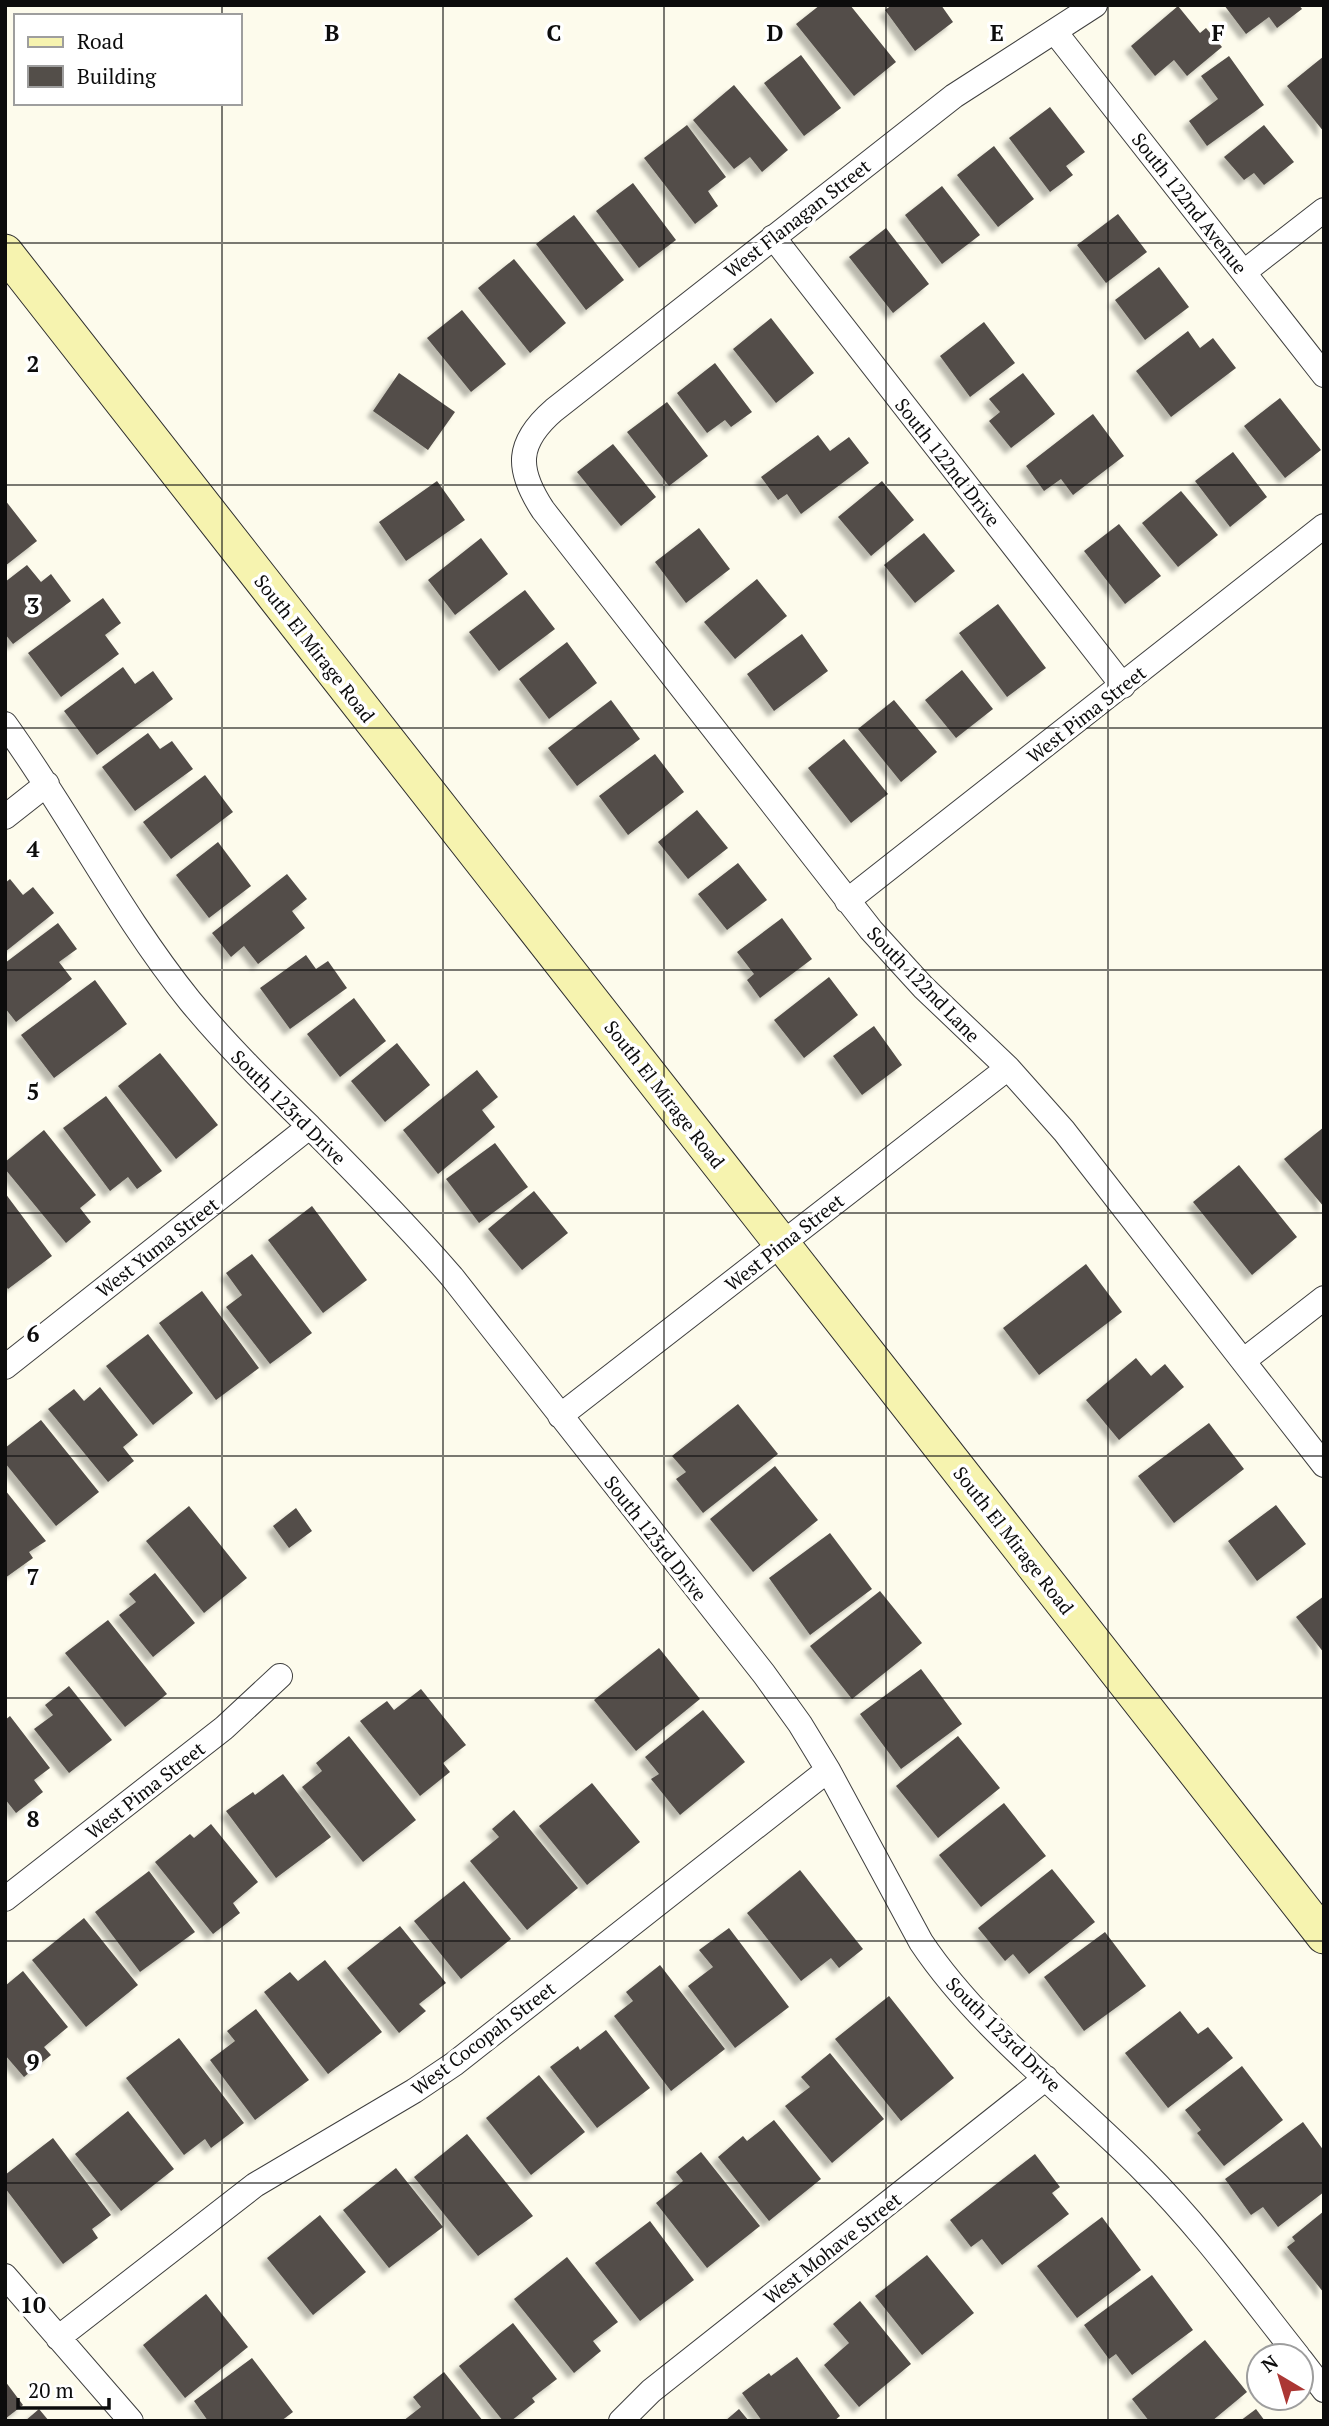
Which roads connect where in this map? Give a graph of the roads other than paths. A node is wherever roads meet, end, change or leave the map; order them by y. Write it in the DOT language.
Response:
graph roads {
  1 [pos="1096,5"];
  2 [pos="1055,32"];
  3 [pos="1324,210"];
  4 [pos="773,237"];
  5 [pos="5,252"];
  6 [pos="1244,272"];
  7 [pos="1324,375"];
  8 [pos="523,456"];
  9 [pos="1324,526"];
  10 [pos="1123,686"];
  11 [pos="5,724"];
  12 [pos="47,784"];
  13 [pos="5,817"];
  14 [pos="847,901"];
  15 [pos="1008,1068"];
  16 [pos="309,1127"];
  17 [pos="782,1243"];
  18 [pos="1324,1298"];
  19 [pos="1243,1361"];
  20 [pos="5,1367"];
  21 [pos="560,1416"];
  22 [pos="1324,1465"];
  23 [pos="280,1676"];
  24 [pos="828,1770"];
  25 [pos="5,1899"];
  26 [pos="1324,1936"];
  27 [pos="1046,2078"];
  28 [pos="5,2276"];
  29 [pos="58,2337"];
  30 [pos="1287,2342"];
  31 [pos="131,2421"];
  32 [pos="621,2421"];
  1 -- 2 [label="street, West Flanagan Street"];
  2 -- 4 [label="street, West Flanagan Street"];
  2 -- 6 [label="street, South 122nd Avenue"];
  3 -- 6 [label="street"];
  4 -- 8 [label="street, West Flanagan Street"];
  4 -- 10 [label="street, South 122nd Drive"];
  5 -- 17 [label="main road, South El Mirage Road"];
  6 -- 7 [label="street, South 122nd Avenue"];
  8 -- 14 [label="street, South 122nd Lane"];
  9 -- 10 [label="street, West Pima Street"];
  10 -- 14 [label="street, West Pima Street"];
  11 -- 12 [label="street, South 123rd Drive"];
  12 -- 13 [label="street"];
  12 -- 16 [label="street, South 123rd Drive"];
  14 -- 15 [label="street, South 122nd Lane"];
  15 -- 17 [label="street, West Pima Street"];
  15 -- 19 [label="street, South 122nd Lane"];
  16 -- 20 [label="street, West Yuma Street"];
  16 -- 21 [label="street, South 123rd Drive"];
  17 -- 21 [label="street, West Pima Street"];
  17 -- 26 [label="main road, South El Mirage Road"];
  18 -- 19 [label="street"];
  19 -- 22 [label="street, South 122nd Lane"];
  21 -- 24 [label="street, South 123rd Drive"];
  23 -- 25 [label="street, West Pima Street"];
  24 -- 27 [label="street, South 123rd Drive"];
  24 -- 29 [label="street, West Cocopah Street"];
  27 -- 30 [label="street, South 123rd Drive"];
  27 -- 32 [label="street, West Mohave Street"];
  28 -- 29 [label="street"];
  29 -- 31 [label="street"];
}
